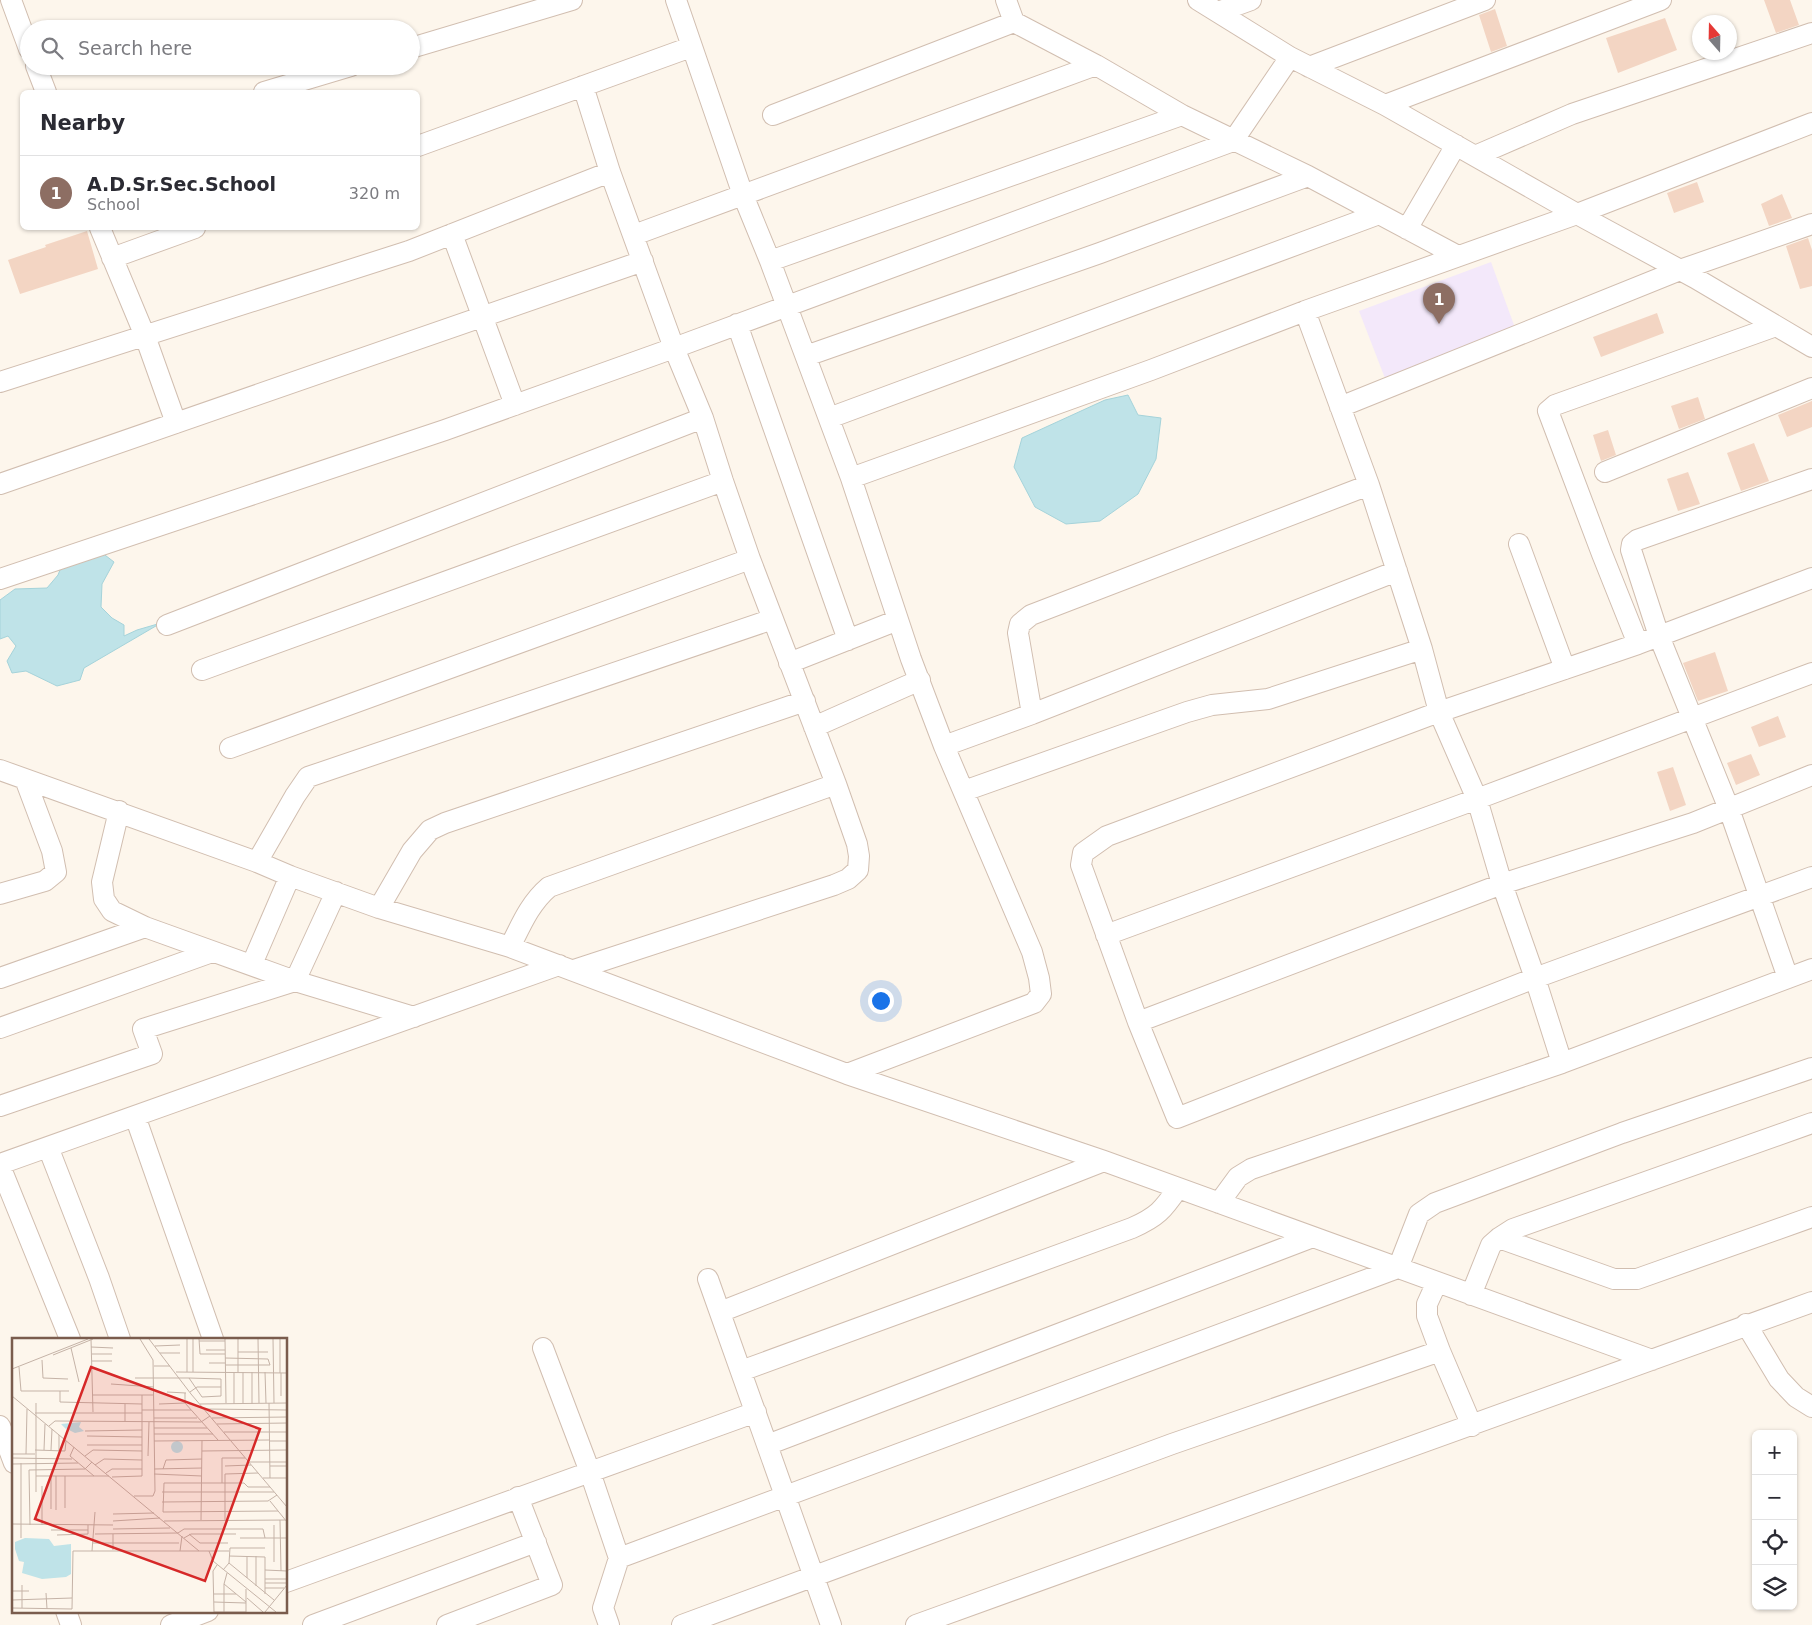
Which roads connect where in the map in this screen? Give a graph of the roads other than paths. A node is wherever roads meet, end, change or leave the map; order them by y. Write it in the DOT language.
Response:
graph roads {
  1 [pos="11,0"];
  2 [pos="572,0"];
  3 [pos="676,0"];
  4 [pos="1006,0"];
  5 [pos="1198,0"];
  6 [pos="1251,0"];
  7 [pos="1485,0"];
  8 [pos="1661,0"];
  9 [pos="536,5"];
  10 [pos="1218,12"];
  11 [pos="1014,22"];
  12 [pos="20,24"];
  13 [pos="1812,33"];
  14 [pos="420,45"];
  15 [pos="691,47"];
  16 [pos="1290,57"];
  17 [pos="1096,65"];
  18 [pos="1309,67"];
  19 [pos="39,75"];
  20 [pos="321,75"];
  21 [pos="583,86"];
  22 [pos="45,90"];
  23 [pos="271,90"];
  24 [pos="1385,105"];
  25 [pos="773,115"];
  26 [pos="1182,115"];
  27 [pos="1812,123"];
  28 [pos="1233,141"];
  29 [pos="420,145"];
  30 [pos="1456,145"];
  31 [pos="1476,156"];
  32 [pos="610,172"];
  33 [pos="1308,176"];
  34 [pos="743,195"];
  35 [pos="1378,214"];
  36 [pos="1577,214"];
  37 [pos="1812,224"];
  38 [pos="1407,229"];
  39 [pos="101,230"];
  40 [pos="189,230"];
  41 [pos="452,234"];
  42 [pos="634,235"];
  43 [pos="1458,256"];
  44 [pos="112,258"];
  45 [pos="643,261"];
  46 [pos="770,261"];
  47 [pos="1680,270"];
  48 [pos="785,306"];
  49 [pos="1305,311"];
  50 [pos="482,317"];
  51 [pos="737,324"];
  52 [pos="1776,326"];
  53 [pos="145,336"];
  54 [pos="1812,347"];
  55 [pos="674,348"];
  56 [pos="806,356"];
  57 [pos="0,382"];
  58 [pos="1812,388"];
  59 [pos="515,405"];
  60 [pos="1340,407"];
  61 [pos="703,418"];
  62 [pos="829,418"];
  63 [pos="176,423"];
  64 [pos="1605,472"];
  65 [pos="851,478"];
  66 [pos="1812,479"];
  67 [pos="722,481"];
  68 [pos="0,484"];
  69 [pos="1369,486"];
  70 [pos="1519,544"];
  71 [pos="750,559"];
  72 [pos="1397,570"];
  73 [pos="1812,578"];
  74 [pos="0,579"];
  75 [pos="773,619"];
  76 [pos="898,620"];
  77 [pos="167,625"];
  78 [pos="1659,636"];
  79 [pos="848,640"];
  80 [pos="1638,644"];
  81 [pos="1422,649"];
  82 [pos="789,663"];
  83 [pos="1565,669"];
  84 [pos="202,670"];
  85 [pos="1812,674"];
  86 [pos="920,680"];
  87 [pos="805,701"];
  88 [pos="1439,712"];
  89 [pos="1032,714"];
  90 [pos="1692,718"];
  91 [pos="814,727"];
  92 [pos="944,746"];
  93 [pos="230,748"];
  94 [pos="0,770"];
  95 [pos="1812,775"];
  96 [pos="25,779"];
  97 [pos="836,784"];
  98 [pos="964,791"];
  99 [pos="1477,799"];
  100 [pos="1729,809"];
  101 [pos="118,811"];
  102 [pos="257,862"];
  103 [pos="290,876"];
  104 [pos="1812,878"];
  105 [pos="1502,884"];
  106 [pos="336,892"];
  107 [pos="0,894"];
  108 [pos="1760,896"];
  109 [pos="379,908"];
  110 [pos="145,927"];
  111 [pos="1106,935"];
  112 [pos="510,947"];
  113 [pos="212,952"];
  114 [pos="252,964"];
  115 [pos="567,967"];
  116 [pos="1812,969"];
  117 [pos="0,978"];
  118 [pos="1535,978"];
  119 [pos="1788,978"];
  120 [pos="295,981"];
  121 [pos="414,1016"];
  122 [pos="1138,1022"];
  123 [pos="0,1028"];
  124 [pos="1562,1062"];
  125 [pos="1812,1068"];
  126 [pos="847,1074"];
  127 [pos="0,1106"];
  128 [pos="135,1116"];
  129 [pos="1812,1123"];
  130 [pos="48,1147"];
  131 [pos="1104,1161"];
  132 [pos="0,1165"];
  133 [pos="1178,1188"];
  134 [pos="1219,1203"];
  135 [pos="1812,1217"];
  136 [pos="1313,1237"];
  137 [pos="1499,1238"];
  138 [pos="1398,1268"];
  139 [pos="708,1279"];
  140 [pos="1437,1282"];
  141 [pos="1471,1294"];
  142 [pos="1812,1302"];
  143 [pos="720,1312"];
  144 [pos="1746,1324"];
  145 [pos="70,1338"];
  146 [pos="120,1338"];
  147 [pos="213,1338"];
  148 [pos="543,1348"];
  149 [pos="1440,1351"];
  150 [pos="1652,1360"];
  151 [pos="741,1371"];
  152 [pos="1812,1407"];
  153 [pos="756,1412"];
  154 [pos="0,1426"];
  155 [pos="1472,1426"];
  156 [pos="767,1445"];
  157 [pos="12,1458"];
  158 [pos="590,1472"];
  159 [pos="518,1497"];
  160 [pos="786,1498"];
  161 [pos="536,1542"];
  162 [pos="619,1558"];
  163 [pos="814,1577"];
  164 [pos="288,1581"];
  165 [pos="66,1612"];
  166 [pos="205,1612"];
  167 [pos="71,1625"];
  168 [pos="171,1625"];
  169 [pos="313,1625"];
  170 [pos="447,1625"];
  171 [pos="609,1625"];
  172 [pos="682,1625"];
  173 [pos="831,1625"];
  174 [pos="916,1625"];
  1 -- 12 [label="street"];
  2 -- 9 [label="street"];
  3 -- 15 [label="street"];
  4 -- 11 [label="street"];
  5 -- 10 [label="street"];
  6 -- 10 [label="street"];
  7 -- 18 [label="street"];
  8 -- 24 [label="street"];
  9 -- 14 [label="street"];
  10 -- 16 [label="street"];
  11 -- 17 [label="street"];
  11 -- 25 [label="street"];
  13 -- 31 [label="street"];
  15 -- 21 [label="street"];
  15 -- 34 [label="street"];
  16 -- 18 [label="street"];
  16 -- 28 [label="street"];
  17 -- 26 [label="street"];
  17 -- 34 [label="street"];
  18 -- 24 [label="street"];
  19 -- 22 [label="street"];
  20 -- 23 [label="street"];
  21 -- 29 [label="street"];
  21 -- 32 [label="street"];
  24 -- 30 [label="street"];
  26 -- 28 [label="street"];
  26 -- 46 [label="street"];
  27 -- 36 [label="street"];
  28 -- 33 [label="street"];
  28 -- 48 [label="street"];
  30 -- 31 [label="street"];
  30 -- 38 [label="street"];
  31 -- 36 [label="street"];
  32 -- 41 [label="street"];
  32 -- 42 [label="street"];
  33 -- 35 [label="street"];
  33 -- 56 [label="street"];
  34 -- 42 [label="street"];
  34 -- 46 [label="street"];
  35 -- 38 [label="street"];
  35 -- 62 [label="street"];
  36 -- 43 [label="street"];
  36 -- 47 [label="street"];
  37 -- 47 [label="street"];
  38 -- 43 [label="street"];
  39 -- 44 [label="street"];
  40 -- 44 [label="street"];
  41 -- 50 [label="street"];
  41 -- 53 [label="street"];
  42 -- 45 [label="street"];
  43 -- 49 [label="street"];
  44 -- 53 [label="street"];
  45 -- 50 [label="street"];
  45 -- 55 [label="street"];
  46 -- 48 [label="street"];
  47 -- 52 [label="street"];
  47 -- 60 [label="street"];
  48 -- 51 [label="street"];
  48 -- 56 [label="street"];
  49 -- 60 [label="street"];
  49 -- 65 [label="street"];
  50 -- 59 [label="street"];
  50 -- 63 [label="street"];
  51 -- 55 [label="street"];
  51 -- 79 [label="street"];
  52 -- 54 [label="street"];
  52 -- 80 [label="street"];
  53 -- 57 [label="street"];
  53 -- 63 [label="street"];
  55 -- 59 [label="street"];
  55 -- 61 [label="street"];
  56 -- 62 [label="street"];
  58 -- 64 [label="street"];
  59 -- 74 [label="street"];
  60 -- 69 [label="street"];
  61 -- 67 [label="street"];
  61 -- 77 [label="street"];
  62 -- 65 [label="street"];
  63 -- 68 [label="street"];
  65 -- 76 [label="street"];
  66 -- 78 [label="street"];
  67 -- 71 [label="street"];
  67 -- 84 [label="street"];
  69 -- 72 [label="street"];
  69 -- 89 [label="street"];
  70 -- 83 [label="street"];
  71 -- 75 [label="street"];
  71 -- 93 [label="street"];
  72 -- 81 [label="street"];
  72 -- 89 [label="street"];
  73 -- 78 [label="street"];
  75 -- 82 [label="street"];
  75 -- 102 [label="street"];
  76 -- 79 [label="street"];
  76 -- 86 [label="street"];
  78 -- 80 [label="street"];
  78 -- 90 [label="street"];
  79 -- 82 [label="street"];
  80 -- 83 [label="street"];
  81 -- 88 [label="street"];
  81 -- 98 [label="street"];
  82 -- 87 [label="street"];
  83 -- 88 [label="street"];
  85 -- 90 [label="street"];
  86 -- 91 [label="street"];
  86 -- 92 [label="street"];
  87 -- 91 [label="street"];
  87 -- 109 [label="street"];
  88 -- 99 [label="street"];
  88 -- 111 [label="street"];
  89 -- 92 [label="street"];
  90 -- 99 [label="street"];
  90 -- 100 [label="street"];
  91 -- 97 [label="street"];
  92 -- 98 [label="street"];
  94 -- 96 [label="street"];
  95 -- 100 [label="street"];
  96 -- 101 [label="street"];
  96 -- 107 [label="street"];
  97 -- 112 [label="street"];
  97 -- 115 [label="street"];
  98 -- 126 [label="street"];
  99 -- 105 [label="street"];
  99 -- 111 [label="street"];
  100 -- 105 [label="street"];
  100 -- 108 [label="street"];
  101 -- 102 [label="street"];
  101 -- 110 [label="street"];
  102 -- 103 [label="street"];
  103 -- 106 [label="street"];
  103 -- 114 [label="street"];
  104 -- 108 [label="street"];
  105 -- 118 [label="street"];
  105 -- 122 [label="street"];
  106 -- 109 [label="street"];
  106 -- 120 [label="street"];
  108 -- 118 [label="street"];
  108 -- 119 [label="street"];
  109 -- 112 [label="street"];
  110 -- 113 [label="street"];
  110 -- 117 [label="street"];
  111 -- 122 [label="street"];
  112 -- 115 [label="street"];
  113 -- 114 [label="street"];
  113 -- 123 [label="street"];
  114 -- 120 [label="street"];
  115 -- 121 [label="street"];
  115 -- 126 [label="street"];
  116 -- 119 [label="street"];
  118 -- 122 [label="street"];
  118 -- 124 [label="street"];
  119 -- 124 [label="street"];
  120 -- 121 [label="street"];
  120 -- 127 [label="street"];
  121 -- 128 [label="street"];
  124 -- 134 [label="street"];
  125 -- 138 [label="street"];
  126 -- 131 [label="street"];
  128 -- 130 [label="street"];
  128 -- 147 [label="street"];
  129 -- 137 [label="street"];
  130 -- 132 [label="street"];
  130 -- 146 [label="street"];
  131 -- 133 [label="street"];
  131 -- 143 [label="street"];
  132 -- 145 [label="street"];
  133 -- 134 [label="street"];
  133 -- 151 [label="street"];
  134 -- 136 [label="street"];
  135 -- 137 [label="street"];
  136 -- 138 [label="street"];
  136 -- 156 [label="street"];
  137 -- 141 [label="street"];
  138 -- 140 [label="street"];
  138 -- 160 [label="street"];
  139 -- 143 [label="street"];
  140 -- 141 [label="street"];
  140 -- 149 [label="street"];
  141 -- 150 [label="street"];
  142 -- 144 [label="street"];
  143 -- 151 [label="street"];
  144 -- 150 [label="street"];
  144 -- 152 [label="street"];
  148 -- 158 [label="street"];
  149 -- 155 [label="street"];
  149 -- 163 [label="street"];
  150 -- 155 [label="street"];
  151 -- 153 [label="street"];
  153 -- 156 [label="street"];
  153 -- 158 [label="street"];
  154 -- 157 [label="street"];
  155 -- 174 [label="street"];
  156 -- 160 [label="street"];
  158 -- 159 [label="street"];
  158 -- 162 [label="street"];
  159 -- 161 [label="street"];
  159 -- 164 [label="street"];
  160 -- 162 [label="street"];
  160 -- 163 [label="street"];
  161 -- 169 [label="street"];
  161 -- 170 [label="street"];
  162 -- 171 [label="street"];
  163 -- 172 [label="street"];
  163 -- 173 [label="street"];
  165 -- 167 [label="street"];
  166 -- 168 [label="street"];
}
